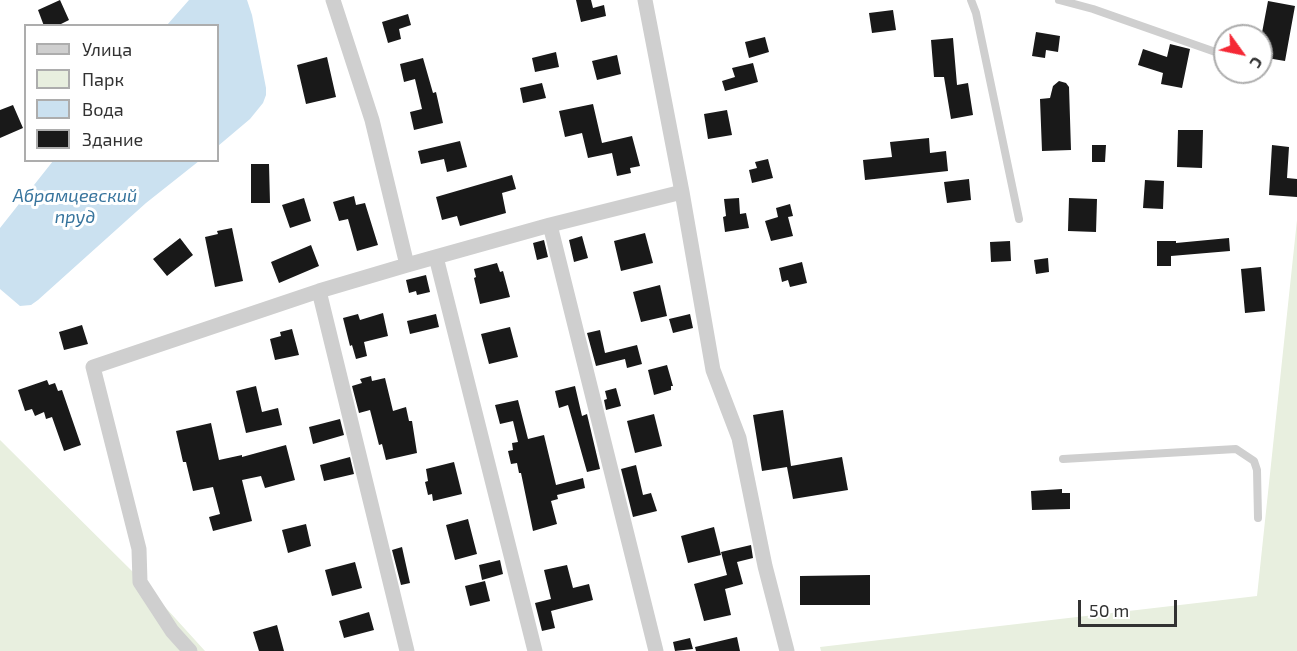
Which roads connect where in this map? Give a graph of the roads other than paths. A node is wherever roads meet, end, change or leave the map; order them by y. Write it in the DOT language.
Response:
graph roads {
  1 [pos="333,0"];
  2 [pos="645,0"];
  3 [pos="971,0"];
  4 [pos="1059,0"];
  5 [pos="1213,51"];
  6 [pos="682,192"];
  7 [pos="1019,219"];
  8 [pos="550,225"];
  9 [pos="436,257"];
  10 [pos="407,265"];
  11 [pos="319,291"];
  12 [pos="1063,459"];
  13 [pos="1258,518"];
  14 [pos="190,651"];
  15 [pos="407,651"];
  16 [pos="535,651"];
  17 [pos="656,651"];
  18 [pos="787,651"];
  1 -- 10 [label="street"];
  2 -- 6 [label="street"];
  3 -- 7 [label="lane"];
  4 -- 5 [label="lane"];
  6 -- 8 [label="street"];
  6 -- 18 [label="street"];
  8 -- 9 [label="street"];
  8 -- 17 [label="street"];
  9 -- 10 [label="street"];
  9 -- 16 [label="street"];
  10 -- 11 [label="street"];
  11 -- 14 [label="street"];
  11 -- 15 [label="street"];
  12 -- 13 [label="lane"];
}
